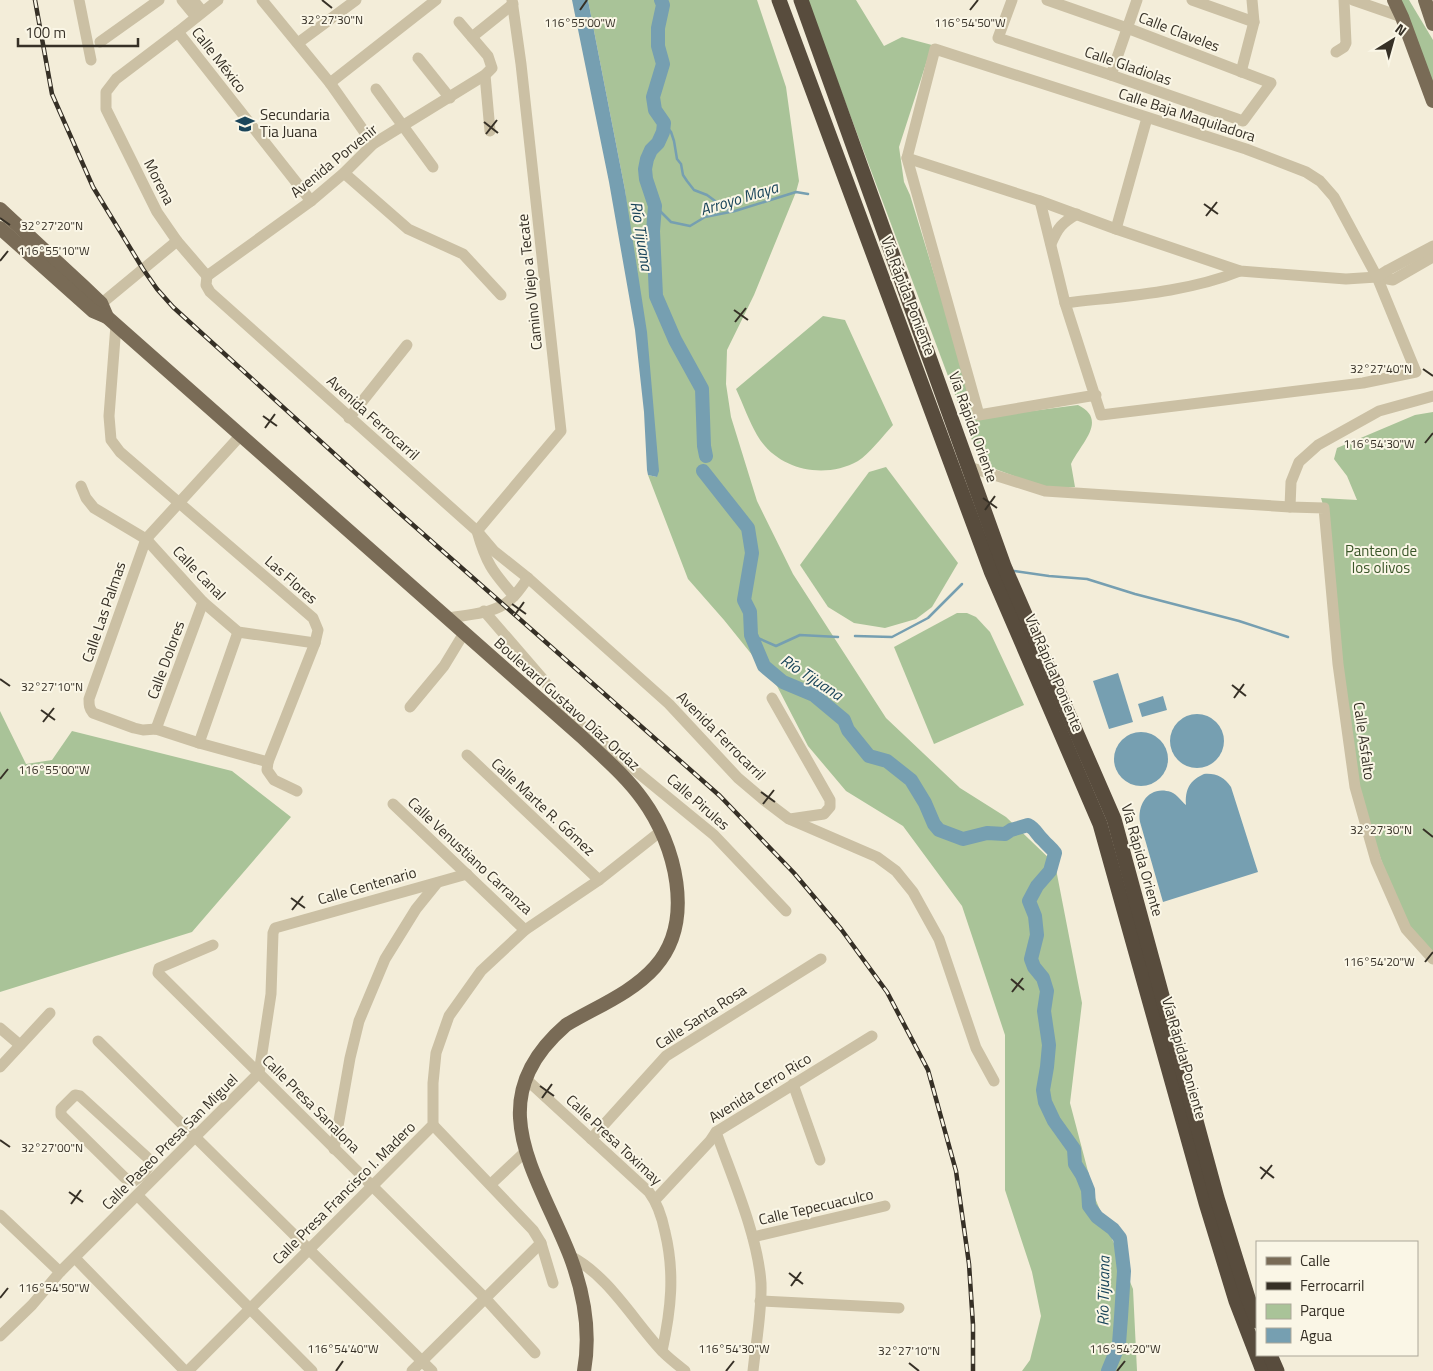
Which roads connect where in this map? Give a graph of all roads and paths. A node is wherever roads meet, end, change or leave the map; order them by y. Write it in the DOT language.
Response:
graph roads {
  1 [pos="79,0"];
  2 [pos="159,0"];
  3 [pos="182,0"];
  4 [pos="193,0"];
  5 [pos="218,0"];
  6 [pos="356,0"];
  7 [pos="436,0"];
  8 [pos="779,0"];
  9 [pos="801,0"];
  10 [pos="1012,0"];
  11 [pos="1047,0"];
  12 [pos="1137,0"];
  13 [pos="1192,0"];
  14 [pos="1252,0"];
  15 [pos="1344,0"];
  16 [pos="1394,0"];
  17 [pos="1425,0"];
  18 [pos="1358,1"];
  19 [pos="268,2"];
  20 [pos="513,2"];
  21 [pos="199,14"];
  22 [pos="1402,17"];
  23 [pos="459,22"];
  24 [pos="1254,22"];
  25 [pos="1433,24"];
  26 [pos="1127,28"];
  27 [pos="178,32"];
  28 [pos="472,36"];
  29 [pos="100,42"];
  30 [pos="298,44"];
  31 [pos="1336,52"];
  32 [pos="418,58"];
  33 [pos="91,60"];
  34 [pos="1241,72"];
  35 [pos="1112,75"];
  36 [pos="485,76"];
  37 [pos="330,83"];
  38 [pos="1271,83"];
  39 [pos="376,89"];
  40 [pos="450,98"];
  41 [pos="1433,101"];
  42 [pos="1147,118"];
  43 [pos="404,126"];
  44 [pos="490,132"];
  45 [pos="373,144"];
  46 [pos="907,158"];
  47 [pos="433,167"];
  48 [pos="344,173"];
  49 [pos="1040,200"];
  50 [pos="311,201"];
  51 [pos="1,211"];
  52 [pos="1078,214"];
  53 [pos="0,228"];
  54 [pos="1116,229"];
  55 [pos="177,241"];
  56 [pos="1051,244"];
  57 [pos="1433,246"];
  58 [pos="1433,257"];
  59 [pos="1240,271"];
  60 [pos="207,276"];
  61 [pos="1377,277"];
  62 [pos="501,295"];
  63 [pos="1065,303"];
  64 [pos="97,307"];
  65 [pos="112,321"];
  66 [pos="407,344"];
  67 [pos="1096,395"];
  68 [pos="1433,396"];
  69 [pos="349,418"];
  70 [pos="241,435"];
  71 [pos="969,467"];
  72 [pos="81,486"];
  73 [pos="179,503"];
  74 [pos="1290,507"];
  75 [pos="477,531"];
  76 [pos="146,539"];
  77 [pos="528,578"];
  78 [pos="514,596"];
  79 [pos="203,602"];
  80 [pos="484,611"];
  81 [pos="448,618"];
  82 [pos="238,632"];
  83 [pos="464,633"];
  84 [pos="315,643"];
  85 [pos="772,698"];
  86 [pos="410,706"];
  87 [pos="156,729"];
  88 [pos="584,734"];
  89 [pos="199,743"];
  90 [pos="467,755"];
  91 [pos="268,762"];
  92 [pos="297,791"];
  93 [pos="393,804"];
  94 [pos="789,819"];
  95 [pos="661,831"];
  96 [pos="467,874"];
  97 [pos="599,880"];
  98 [pos="437,882"];
  99 [pos="786,910"];
  100 [pos="275,928"];
  101 [pos="525,930"];
  102 [pos="212,945"];
  103 [pos="821,959"];
  104 [pos="1433,959"];
  105 [pos="50,1013"];
  106 [pos="0,1028"];
  107 [pos="872,1036"];
  108 [pos="98,1041"];
  109 [pos="20,1046"];
  110 [pos="0,1067"];
  111 [pos="259,1074"];
  112 [pos="526,1078"];
  113 [pos="994,1081"];
  114 [pos="793,1084"];
  115 [pos="433,1125"];
  116 [pos="716,1132"];
  117 [pos="195,1137"];
  118 [pos="591,1139"];
  119 [pos="334,1149"];
  120 [pos="526,1152"];
  121 [pos="820,1160"];
  122 [pos="142,1173"];
  123 [pos="151,1182"];
  124 [pos="490,1184"];
  125 [pos="372,1186"];
  126 [pos="138,1196"];
  127 [pos="655,1200"];
  128 [pos="885,1206"];
  129 [pos="0,1215"];
  130 [pos="753,1237"];
  131 [pos="541,1243"];
  132 [pos="309,1250"];
  133 [pos="570,1256"];
  134 [pos="75,1258"];
  135 [pos="60,1272"];
  136 [pos="553,1283"];
  137 [pos="485,1298"];
  138 [pos="760,1301"];
  139 [pos="899,1308"];
  140 [pos="250,1309"];
  141 [pos="1256,1318"];
  142 [pos="0,1336"];
  143 [pos="662,1351"];
  144 [pos="535,1353"];
  145 [pos="1256,1353"];
  146 [pos="1257,1356"];
  147 [pos="1270,1356"];
  148 [pos="422,1361"];
  149 [pos="187,1371"];
  150 [pos="312,1371"];
  151 [pos="412,1371"];
  152 [pos="432,1371"];
  153 [pos="584,1371"];
  154 [pos="685,1371"];
  155 [pos="753,1371"];
  156 [pos="1263,1371"];
  157 [pos="1276,1371"];
  1 -- 33 [label="street"];
  2 -- 29 [label="street"];
  3 -- 21 [label="street"];
  4 -- 21 [label="street"];
  5 -- 21 [label="street"];
  6 -- 30 [label="street"];
  7 -- 37 [label="street"];
  8 -- 145 [label="highway, Vía Rápida Poniente"];
  9 -- 71 [label="highway, Vía Rápida Oriente"];
  10 -- 35 [label="street, Calle Gladiolas"];
  11 -- 26 [label="street, Calle Claveles"];
  12 -- 26 [label="street"];
  13 -- 24 [label="street"];
  14 -- 24 [label="street"];
  15 -- 31 [label="street"];
  16 -- 22 [label="main road"];
  17 -- 25 [label="main road"];
  18 -- 22 [label="street"];
  19 -- 30 [label="street"];
  20 -- 28 [label="street"];
  20 -- 75 [label="street, Camino Viejo a Tecate"];
  21 -- 27 [label="street"];
  22 -- 41 [label="main road"];
  23 -- 28 [label="street"];
  24 -- 34 [label="street"];
  26 -- 34 [label="street, Calle Claveles"];
  26 -- 35 [label="street"];
  27 -- 50 [label="street, Calle México"];
  27 -- 55 [label="street, Morena"];
  28 -- 36 [label="street"];
  30 -- 37 [label="street"];
  32 -- 40 [label="street"];
  34 -- 38 [label="street, Calle Claveles"];
  35 -- 38 [label="street, Calle Gladiolas"];
  36 -- 40 [label="street, Avenida Porvenir"];
  36 -- 44 [label="street"];
  37 -- 45 [label="street"];
  39 -- 43 [label="street"];
  40 -- 43 [label="street, Avenida Porvenir"];
  42 -- 46 [label="street, Calle Baja Maquiladora"];
  42 -- 54 [label="street"];
  42 -- 61 [label="street, Calle Baja Maquiladora"];
  43 -- 45 [label="street, Avenida Porvenir"];
  43 -- 47 [label="street"];
  45 -- 48 [label="street, Avenida Porvenir"];
  46 -- 49 [label="street"];
  46 -- 67 [label="street"];
  48 -- 50 [label="street, Avenida Porvenir"];
  48 -- 62 [label="street"];
  49 -- 52 [label="street"];
  49 -- 56 [label="street, Calle Baja Maquiladora"];
  50 -- 60 [label="street, Avenida Porvenir"];
  51 -- 64 [label="main road, Boulevard Gustavo Díaz Ordaz"];
  52 -- 54 [label="street"];
  52 -- 56 [label="street"];
  53 -- 64 [label="main road, Boulevard Gustavo Díaz Ordaz"];
  54 -- 59 [label="street"];
  55 -- 60 [label="street, Morena"];
  55 -- 64 [label="street"];
  56 -- 63 [label="street, Calle Baja Maquiladora"];
  57 -- 61 [label="street"];
  58 -- 61 [label="street"];
  59 -- 61 [label="street"];
  59 -- 63 [label="street"];
  60 -- 69 [label="street, Avenida Ferrocarril"];
  61 -- 67 [label="street, Calle Baja Maquiladora"];
  63 -- 67 [label="street, Calle Baja Maquiladora"];
  64 -- 65 [label="main road, Boulevard Gustavo Díaz Ordaz"];
  65 -- 70 [label="main road, Boulevard Gustavo Díaz Ordaz"];
  65 -- 73 [label="street, Las Flores"];
  66 -- 69 [label="street"];
  68 -- 74 [label="street"];
  69 -- 75 [label="street, Avenida Ferrocarril"];
  70 -- 73 [label="street, Calle Las Palmas"];
  70 -- 81 [label="main road, Boulevard Gustavo Díaz Ordaz"];
  71 -- 74 [label="street"];
  71 -- 141 [label="highway, Vía Rápida Oriente"];
  72 -- 76 [label="street, Calle Canal"];
  73 -- 76 [label="street, Calle Las Palmas"];
  73 -- 84 [label="street, Las Flores"];
  74 -- 104 [label="street, Calle Asfalto"];
  75 -- 77 [label="street, Avenida Ferrocarril"];
  75 -- 78 [label="street"];
  76 -- 79 [label="street, Calle Canal"];
  76 -- 87 [label="street, Calle Las Palmas"];
  77 -- 78 [label="street"];
  77 -- 94 [label="street, Avenida Ferrocarril"];
  78 -- 80 [label="street"];
  79 -- 82 [label="street, Calle Canal"];
  79 -- 87 [label="street, Calle Dolores"];
  80 -- 81 [label="street"];
  80 -- 88 [label="street, Calle Pirules"];
  81 -- 83 [label="main road, Boulevard Gustavo Díaz Ordaz"];
  82 -- 84 [label="street"];
  82 -- 89 [label="street"];
  83 -- 86 [label="street"];
  83 -- 88 [label="main road, Boulevard Gustavo Díaz Ordaz"];
  84 -- 91 [label="street, Las Flores"];
  85 -- 94 [label="street"];
  87 -- 89 [label="street, Calle Las Palmas"];
  88 -- 95 [label="main road, Boulevard Gustavo Díaz Ordaz"];
  88 -- 99 [label="street, Calle Pirules"];
  89 -- 91 [label="street, Calle Las Palmas"];
  90 -- 97 [label="street, Calle Marte R. Gómez"];
  91 -- 92 [label="street"];
  93 -- 96 [label="street, Calle Venustiano Carranza"];
  94 -- 113 [label="street, Avenida Ferrocarril"];
  95 -- 97 [label="street, Calle Presa Francisco I. Madero"];
  95 -- 112 [label="main road, Boulevard Gustavo Díaz Ordaz"];
  96 -- 98 [label="street, Calle Centenario"];
  96 -- 101 [label="street, Calle Venustiano Carranza"];
  97 -- 101 [label="street, Calle Presa Francisco I. Madero"];
  98 -- 100 [label="street, Calle Centenario"];
  98 -- 119 [label="street"];
  100 -- 111 [label="street, Calle Paseo Presa San Miguel"];
  101 -- 115 [label="street, Calle Presa Francisco I. Madero"];
  102 -- 111 [label="street, Calle Presa Sanalona"];
  103 -- 118 [label="street, Calle Santa Rosa"];
  105 -- 109 [label="street"];
  106 -- 109 [label="street"];
  107 -- 114 [label="street, Avenida Cerro Rico"];
  108 -- 117 [label="street"];
  109 -- 110 [label="street"];
  111 -- 117 [label="street, Calle Paseo Presa San Miguel"];
  111 -- 119 [label="street, Calle Presa Sanalona"];
  112 -- 118 [label="street, Calle Presa Toximay"];
  112 -- 120 [label="main road, Boulevard Gustavo Díaz Ordaz"];
  114 -- 116 [label="street, Avenida Cerro Rico"];
  114 -- 121 [label="street"];
  115 -- 124 [label="street"];
  115 -- 125 [label="street, Calle Presa Francisco I. Madero"];
  116 -- 127 [label="street, Avenida Cerro Rico"];
  116 -- 130 [label="street"];
  117 -- 123 [label="street, Calle Paseo Presa San Miguel"];
  117 -- 132 [label="street"];
  118 -- 127 [label="street, Calle Presa Toximay"];
  119 -- 125 [label="street, Calle Presa Sanalona"];
  120 -- 124 [label="street"];
  120 -- 133 [label="main road, Boulevard Gustavo Díaz Ordaz"];
  122 -- 122 [label="street"];
  122 -- 123 [label="street"];
  123 -- 126 [label="street, Calle Paseo Presa San Miguel"];
  124 -- 131 [label="street"];
  125 -- 132 [label="street, Calle Presa Francisco I. Madero"];
  125 -- 137 [label="street, Calle Presa Sanalona"];
  126 -- 134 [label="street, Calle Paseo Presa San Miguel"];
  126 -- 140 [label="street"];
  127 -- 143 [label="street, Calle Presa Toximay"];
  128 -- 130 [label="street, Calle Tepecuaculco"];
  129 -- 135 [label="street"];
  130 -- 138 [label="street"];
  131 -- 136 [label="street"];
  131 -- 137 [label="street"];
  132 -- 140 [label="street, Calle Presa Francisco I. Madero"];
  132 -- 148 [label="street"];
  133 -- 143 [label="street"];
  133 -- 153 [label="main road, Boulevard Gustavo Díaz Ordaz"];
  134 -- 135 [label="street, Calle Paseo Presa San Miguel"];
  134 -- 149 [label="street"];
  135 -- 142 [label="street, Calle Paseo Presa San Miguel"];
  137 -- 144 [label="street, Calle Presa Sanalona"];
  137 -- 148 [label="street"];
  138 -- 139 [label="street"];
  138 -- 155 [label="street"];
  140 -- 149 [label="street, Calle Presa Francisco I. Madero"];
  140 -- 150 [label="street"];
  143 -- 154 [label="street"];
  146 -- 156 [label="highway, Vía Rápida Poniente"];
  147 -- 157 [label="highway"];
  148 -- 151 [label="street"];
  148 -- 152 [label="street"];
}
